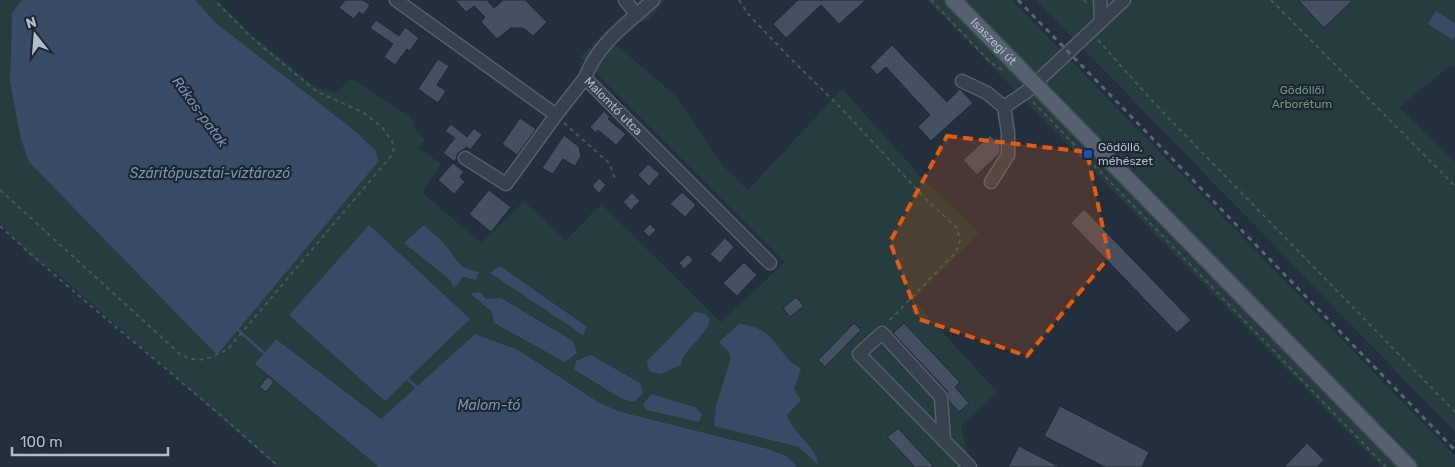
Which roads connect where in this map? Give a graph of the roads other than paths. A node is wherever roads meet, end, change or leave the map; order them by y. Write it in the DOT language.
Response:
graph roads {
  1 [pos="396,0"];
  2 [pos="625,0"];
  3 [pos="653,0"];
  4 [pos="953,0"];
  5 [pos="1100,0"];
  6 [pos="1124,0"];
  7 [pos="637,15"];
  8 [pos="1101,21"];
  9 [pos="585,78"];
  10 [pos="962,81"];
  11 [pos="1030,88"];
  12 [pos="1004,107"];
  13 [pos="556,115"];
  14 [pos="465,158"];
  15 [pos="991,182"];
  16 [pos="770,264"];
  17 [pos="944,441"];
  18 [pos="970,467"];
  19 [pos="1409,467"];
  1 -- 13 [label="street"];
  2 -- 7 [label="street"];
  3 -- 7 [label="street"];
  4 -- 11 [label="main road, Isaszegi út"];
  5 -- 8 [label="street"];
  6 -- 8 [label="street"];
  7 -- 9 [label="street"];
  8 -- 11 [label="street"];
  9 -- 13 [label="street, Malomtó utca"];
  9 -- 16 [label="street, Malomtó utca"];
  10 -- 12 [label="street"];
  11 -- 12 [label="street"];
  11 -- 19 [label="main road, Isaszegi út"];
  12 -- 15 [label="street"];
  13 -- 14 [label="street, Malomtó utca"];
  17 -- 17 [label="street"];
  17 -- 18 [label="street"];
}
